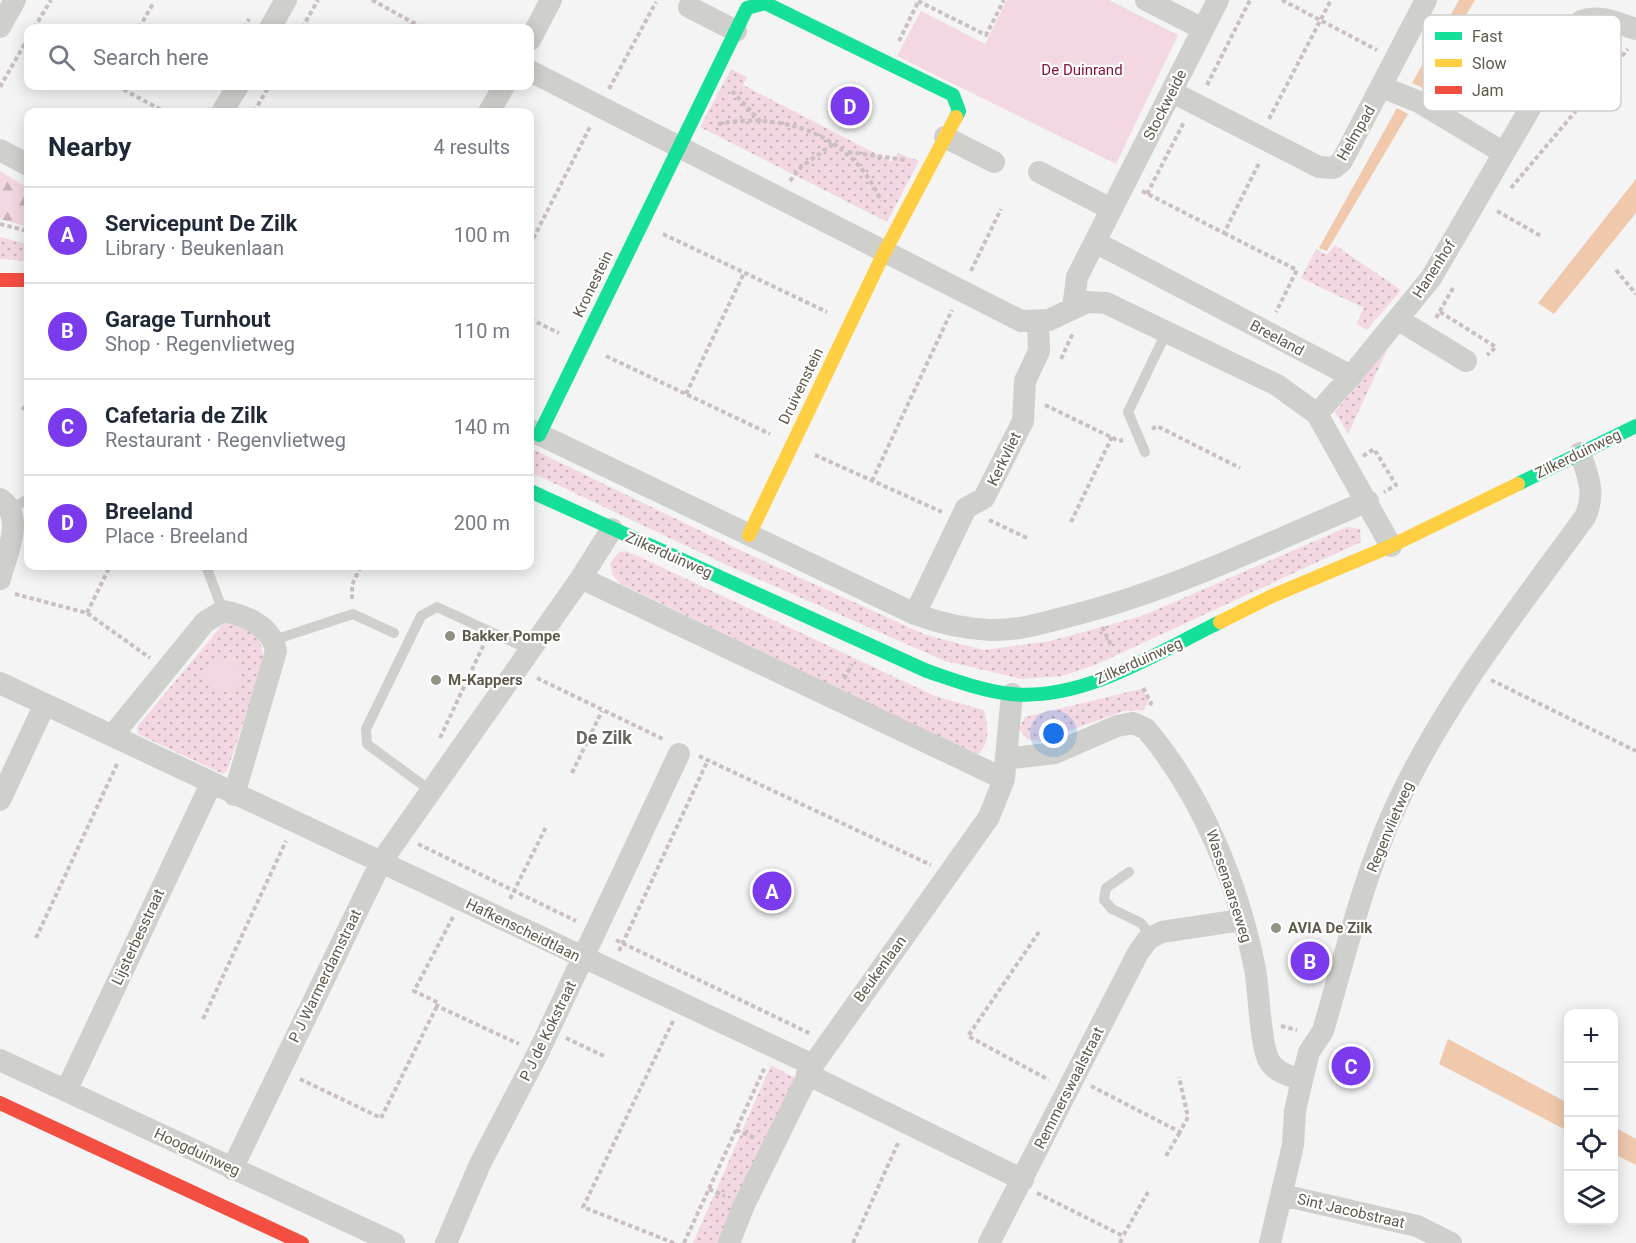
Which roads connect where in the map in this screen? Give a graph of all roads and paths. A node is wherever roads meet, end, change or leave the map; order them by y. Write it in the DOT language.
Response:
graph roads {
  1 [pos="15,0"];
  2 [pos="51,0"];
  3 [pos="286,0"];
  4 [pos="318,0"];
  5 [pos="372,0"];
  6 [pos="551,0"];
  7 [pos="1004,0"];
  8 [pos="1146,0"];
  9 [pos="1218,0"];
  10 [pos="1250,0"];
  11 [pos="1282,0"];
  12 [pos="1331,0"];
  13 [pos="1426,0"];
  14 [pos="919,1"];
  15 [pos="154,2"];
  16 [pos="689,7"];
  17 [pos="1321,20"];
  18 [pos="412,22"];
  19 [pos="36,24"];
  20 [pos="141,24"];
  21 [pos="272,24"];
  22 [pos="304,24"];
  23 [pos="416,24"];
  24 [pos="0,27"];
  25 [pos="1203,28"];
  26 [pos="736,31"];
  27 [pos="534,32"];
  28 [pos="1632,38"];
  29 [pos="24,45"];
  30 [pos="1621,52"];
  31 [pos="1395,60"];
  32 [pos="888,63"];
  33 [pos="534,73"];
  34 [pos="712,78"];
  35 [pos="0,87"];
  36 [pos="1382,87"];
  37 [pos="124,90"];
  38 [pos="235,90"];
  39 [pos="267,90"];
  40 [pos="502,90"];
  41 [pos="1172,92"];
  42 [pos="1195,104"];
  43 [pos="1423,104"];
  44 [pos="158,108"];
  45 [pos="224,108"];
  46 [pos="256,108"];
  47 [pos="491,108"];
  48 [pos="1434,111"];
  49 [pos="1528,111"];
  50 [pos="1574,111"];
  51 [pos="761,122"];
  52 [pos="945,137"];
  53 [pos="1265,139"];
  54 [pos="680,141"];
  55 [pos="834,143"];
  56 [pos="0,150"];
  57 [pos="847,152"];
  58 [pos="1504,153"];
  59 [pos="994,162"];
  60 [pos="24,163"];
  61 [pos="929,166"];
  62 [pos="1039,172"];
  63 [pos="1125,182"];
  64 [pos="1147,194"];
  65 [pos="1505,197"];
  66 [pos="780,199"];
  67 [pos="883,204"];
  68 [pos="1501,204"];
  69 [pos="1001,209"];
  70 [pos="1111,209"];
  71 [pos="1497,211"];
  72 [pos="1492,221"];
  73 [pos="640,223"];
  74 [pos="0,224"];
  75 [pos="24,230"];
  76 [pos="1224,233"];
  77 [pos="1541,236"];
  78 [pos="1095,242"];
  79 [pos="884,253"];
  80 [pos="1616,270"];
  81 [pos="744,273"];
  82 [pos="1458,279"];
  83 [pos="0,280"];
  84 [pos="24,280"];
  85 [pos="961,291"];
  86 [pos="1636,294"];
  87 [pos="1073,308"];
  88 [pos="1399,320"];
  89 [pos="534,322"];
  90 [pos="1038,322"];
  91 [pos="849,323"];
  92 [pos="1266,331"];
  93 [pos="1166,333"];
  94 [pos="1425,336"];
  95 [pos="582,345"];
  96 [pos="1466,361"];
  97 [pos="1351,376"];
  98 [pos="686,394"];
  99 [pos="1024,395"];
  100 [pos="1317,414"];
  101 [pos="1636,426"];
  102 [pos="534,432"];
  103 [pos="1138,435"];
  104 [pos="1112,437"];
  105 [pos="791,444"];
  106 [pos="1145,452"];
  107 [pos="1580,453"];
  108 [pos="1240,468"];
  109 [pos="872,480"];
  110 [pos="534,493"];
  111 [pos="1368,501"];
  112 [pos="13,502"];
  113 [pos="963,514"];
  114 [pos="1071,522"];
  115 [pos="612,530"];
  116 [pos="749,535"];
  117 [pos="1029,539"];
  118 [pos="1391,546"];
  119 [pos="108,570"];
  120 [pos="208,570"];
  121 [pos="359,570"];
  122 [pos="581,578"];
  123 [pos="5,586"];
  124 [pos="223,610"];
  125 [pos="87,613"];
  126 [pos="915,614"];
  127 [pos="353,615"];
  128 [pos="490,631"];
  129 [pos="394,633"];
  130 [pos="274,640"];
  131 [pos="863,642"];
  132 [pos="524,659"];
  133 [pos="166,670"];
  134 [pos="1475,672"];
  135 [pos="0,682"];
  136 [pos="1012,694"];
  137 [pos="834,698"];
  138 [pos="45,704"];
  139 [pos="602,711"];
  140 [pos="119,740"];
  141 [pos="435,748"];
  142 [pos="681,750"];
  143 [pos="1636,751"];
  144 [pos="708,760"];
  145 [pos="1005,769"];
  146 [pos="572,772"];
  147 [pos="211,784"];
  148 [pos="431,791"];
  149 [pos="234,795"];
  150 [pos="0,800"];
  151 [pos="295,822"];
  152 [pos="546,827"];
  153 [pos="381,861"];
  154 [pos="1129,872"];
  155 [pos="949,873"];
  156 [pos="462,900"];
  157 [pos="500,919"];
  158 [pos="1241,920"];
  159 [pos="1039,932"];
  160 [pos="1152,937"];
  161 [pos="36,938"];
  162 [pos="583,959"];
  163 [pos="609,971"];
  164 [pos="681,1005"];
  165 [pos="437,1006"];
  166 [pos="203,1019"];
  167 [pos="788,1023"];
  168 [pos="549,1030"];
  169 [pos="1264,1030"];
  170 [pos="1320,1036"];
  171 [pos="774,1048"];
  172 [pos="538,1053"];
  173 [pos="606,1058"];
  174 [pos="0,1060"];
  175 [pos="280,1069"];
  176 [pos="810,1070"];
  177 [pos="1179,1077"];
  178 [pos="1302,1080"];
  179 [pos="1071,1084"];
  180 [pos="66,1090"];
  181 [pos="0,1103"];
  182 [pos="907,1123"];
  183 [pos="1180,1132"];
  184 [pos="1166,1156"];
  185 [pos="232,1169"];
  186 [pos="1022,1182"];
  187 [pos="1148,1192"];
  188 [pos="1282,1195"];
  189 [pos="1123,1236"];
  190 [pos="302,1243"];
  191 [pos="394,1243"];
  192 [pos="446,1243"];
  193 [pos="674,1243"];
  194 [pos="684,1243"];
  195 [pos="729,1243"];
  196 [pos="853,1243"];
  197 [pos="989,1243"];
  198 [pos="1120,1243"];
  199 [pos="1270,1243"];
  200 [pos="1451,1243"];
  1 -- 24 [label="street"];
  2 -- 19 [label="path"];
  3 -- 21 [label="street"];
  4 -- 22 [label="path"];
  5 -- 18 [label="path"];
  6 -- 27 [label="street"];
  7 -- 14 [label="path"];
  8 -- 25 [label="street"];
  9 -- 25 [label="street, Stockweide"];
  10 -- 42 [label="path"];
  11 -- 17 [label="path"];
  12 -- 17 [label="path"];
  13 -- 31 [label="street, Helmpad"];
  14 -- 32 [label="path"];
  15 -- 20 [label="path"];
  16 -- 26 [label="street"];
  17 -- 31 [label="path"];
  17 -- 53 [label="path"];
  18 -- 23 [label="path"];
  25 -- 41 [label="street, Stockweide"];
  26 -- 32 [label="street"];
  26 -- 34 [label="street"];
  28 -- 30 [label="path"];
  29 -- 35 [label="path"];
  31 -- 36 [label="street, Helmpad"];
  32 -- 52 [label="street"];
  33 -- 54 [label="street"];
  34 -- 51 [label="path"];
  34 -- 54 [label="street"];
  36 -- 43 [label="street"];
  36 -- 53 [label="street, Helmpad"];
  37 -- 44 [label="path"];
  38 -- 45 [label="street"];
  39 -- 46 [label="path"];
  40 -- 47 [label="street"];
  41 -- 42 [label="street, Helmpad"];
  41 -- 63 [label="street, Stockweide"];
  42 -- 53 [label="street, Helmpad"];
  42 -- 64 [label="path"];
  48 -- 58 [label="street"];
  49 -- 58 [label="street, Hanenhof"];
  50 -- 65 [label="path"];
  51 -- 54 [label="path"];
  51 -- 55 [label="path"];
  52 -- 59 [label="street"];
  52 -- 61 [label="street"];
  53 -- 76 [label="path"];
  54 -- 66 [label="street"];
  54 -- 73 [label="street, Kronestein"];
  55 -- 57 [label="path"];
  55 -- 66 [label="path"];
  56 -- 60 [label="street"];
  57 -- 61 [label="path"];
  57 -- 67 [label="path"];
  58 -- 88 [label="street, Hanenhof"];
  61 -- 79 [label="street"];
  62 -- 70 [label="street"];
  63 -- 64 [label="path"];
  63 -- 70 [label="street, Stockweide"];
  64 -- 76 [label="path"];
  66 -- 79 [label="street"];
  68 -- 71 [label="path"];
  69 -- 85 [label="path"];
  70 -- 78 [label="street"];
  71 -- 72 [label="path"];
  71 -- 77 [label="path"];
  73 -- 81 [label="path"];
  73 -- 95 [label="street, Kronestein"];
  74 -- 75 [label="path"];
  76 -- 92 [label="path"];
  78 -- 87 [label="street"];
  78 -- 92 [label="street, Breeland"];
  79 -- 85 [label="street"];
  79 -- 91 [label="street, Druivenstein"];
  80 -- 86 [label="path"];
  81 -- 91 [label="path"];
  81 -- 98 [label="path"];
  82 -- 94 [label="path"];
  83 -- 84 [label="street"];
  85 -- 90 [label="street"];
  85 -- 109 [label="path"];
  87 -- 90 [label="street"];
  87 -- 93 [label="street"];
  88 -- 94 [label="street"];
  88 -- 97 [label="street, Hanenhof"];
  89 -- 95 [label="path"];
  90 -- 99 [label="street, Kerkvliet"];
  91 -- 105 [label="street, Druivenstein"];
  92 -- 97 [label="street, Breeland"];
  93 -- 100 [label="street"];
  93 -- 103 [label="lane"];
  94 -- 96 [label="street"];
  95 -- 98 [label="path"];
  95 -- 102 [label="street, Kronestein"];
  97 -- 100 [label="street"];
  98 -- 105 [label="path"];
  99 -- 104 [label="path"];
  99 -- 113 [label="street, Kerkvliet"];
  100 -- 111 [label="street"];
  101 -- 107 [label="street, Zilkerduinweg"];
  102 -- 116 [label="street"];
  103 -- 104 [label="path"];
  103 -- 106 [label="lane"];
  103 -- 108 [label="path"];
  104 -- 114 [label="path"];
  105 -- 109 [label="path"];
  105 -- 116 [label="street, Druivenstein"];
  107 -- 118 [label="street, Zilkerduinweg"];
  107 -- 134 [label="street, Regenvlietweg"];
  109 -- 113 [label="path"];
  110 -- 115 [label="street, Zilkerduinweg"];
  111 -- 118 [label="street"];
  111 -- 126 [label="street"];
  112 -- 123 [label="street"];
  113 -- 117 [label="path"];
  113 -- 126 [label="street, Kerkvliet"];
  115 -- 122 [label="street, P J Warmerdamstraat"];
  115 -- 131 [label="street, Zilkerduinweg"];
  116 -- 126 [label="street"];
  118 -- 136 [label="street, Zilkerduinweg"];
  119 -- 125 [label="path"];
  120 -- 124 [label="lane"];
  121 -- 127 [label="path"];
  122 -- 132 [label="street, P J Warmerdamstraat"];
  122 -- 137 [label="street"];
  123 -- 125 [label="path"];
  124 -- 130 [label="street"];
  124 -- 133 [label="street"];
  125 -- 133 [label="path"];
  127 -- 129 [label="lane"];
  127 -- 130 [label="lane"];
  128 -- 132 [label="lane"];
  128 -- 141 [label="path"];
  128 -- 148 [label="lane"];
  130 -- 149 [label="street"];
  131 -- 136 [label="street, Zilkerduinweg"];
  131 -- 137 [label="path"];
  132 -- 139 [label="path"];
  132 -- 148 [label="street, P J Warmerdamstraat"];
  133 -- 140 [label="street"];
  134 -- 143 [label="path"];
  134 -- 170 [label="street, Regenvlietweg"];
  135 -- 138 [label="street, Hafkenscheidtlaan"];
  136 -- 145 [label="street, Beukenlaan"];
  137 -- 145 [label="street"];
  138 -- 140 [label="street, Hafkenscheidtlaan"];
  138 -- 150 [label="street"];
  139 -- 142 [label="path"];
  139 -- 146 [label="path"];
  140 -- 147 [label="street, Hafkenscheidtlaan"];
  140 -- 161 [label="path"];
  142 -- 144 [label="path"];
  142 -- 162 [label="street, P J de Kokstraat"];
  144 -- 155 [label="path"];
  144 -- 163 [label="path"];
  145 -- 155 [label="street, Beukenlaan"];
  145 -- 158 [label="street, Wassenaarseweg"];
  147 -- 149 [label="street, Hafkenscheidtlaan"];
  147 -- 180 [label="street, Lijsterbesstraat"];
  148 -- 153 [label="street, P J Warmerdamstraat"];
  149 -- 151 [label="street, Hafkenscheidtlaan"];
  151 -- 153 [label="street, Hafkenscheidtlaan"];
  151 -- 166 [label="path"];
  152 -- 157 [label="path"];
  153 -- 156 [label="street, Hafkenscheidtlaan"];
  153 -- 175 [label="street, P J Warmerdamstraat"];
  154 -- 160 [label="lane"];
  155 -- 176 [label="street, Beukenlaan"];
  156 -- 157 [label="street, Hafkenscheidtlaan"];
  156 -- 165 [label="path"];
  157 -- 162 [label="street, Hafkenscheidtlaan"];
  158 -- 160 [label="street"];
  158 -- 169 [label="street, Wassenaarseweg"];
  159 -- 179 [label="path"];
  160 -- 179 [label="street, Remmerswaalstraat"];
  162 -- 163 [label="street, Hafkenscheidtlaan"];
  162 -- 168 [label="street, P J de Kokstraat"];
  163 -- 164 [label="street, Hafkenscheidtlaan"];
  164 -- 171 [label="street, Hafkenscheidtlaan"];
  164 -- 193 [label="path"];
  165 -- 172 [label="path"];
  165 -- 175 [label="path"];
  167 -- 171 [label="path"];
  168 -- 172 [label="street, P J de Kokstraat"];
  168 -- 173 [label="path"];
  169 -- 170 [label="path"];
  169 -- 178 [label="street, Wassenaarseweg"];
  170 -- 178 [label="street, Regenvlietweg"];
  171 -- 176 [label="street, Hafkenscheidtlaan"];
  171 -- 194 [label="path"];
  172 -- 192 [label="street, P J de Kokstraat"];
  174 -- 180 [label="street, Hoogduinweg"];
  175 -- 185 [label="street, P J Warmerdamstraat"];
  176 -- 182 [label="street, Hafkenscheidtlaan"];
  176 -- 195 [label="street, Beukenlaan"];
  177 -- 183 [label="path"];
  178 -- 188 [label="street, Regenvlietweg"];
  179 -- 183 [label="path"];
  179 -- 186 [label="street, Remmerswaalstraat"];
  180 -- 185 [label="street, Hoogduinweg"];
  181 -- 190 [label="street"];
  182 -- 186 [label="street, Hafkenscheidtlaan"];
  182 -- 196 [label="path"];
  183 -- 184 [label="path"];
  185 -- 191 [label="street, Hoogduinweg"];
  186 -- 189 [label="path"];
  186 -- 197 [label="street, Remmerswaalstraat"];
  187 -- 189 [label="path"];
  188 -- 199 [label="street, Regenvlietweg"];
  188 -- 200 [label="street, Sint Jacobstraat"];
  189 -- 198 [label="path"];
}
